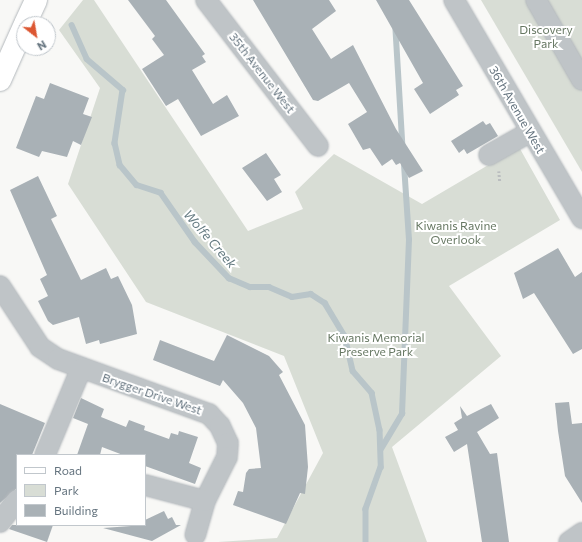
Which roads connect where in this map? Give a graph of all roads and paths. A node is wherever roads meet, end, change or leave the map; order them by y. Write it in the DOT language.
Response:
graph roads {
  1 [pos="36,0"];
  2 [pos="206,0"];
  3 [pos="454,0"];
  4 [pos="536,0"];
  5 [pos="28,16"];
  6 [pos="16,43"];
  7 [pos="0,80"];
  8 [pos="582,80"];
  9 [pos="530,132"];
  10 [pos="318,146"];
  11 [pos="489,155"];
  12 [pos="582,218"];
  13 [pos="0,286"];
  14 [pos="81,369"];
  15 [pos="48,454"];
  16 [pos="146,484"];
  17 [pos="16,501"];
  18 [pos="205,501"];
  19 [pos="0,522"];
  20 [pos="582,533"];
  21 [pos="195,535"];
  22 [pos="569,542"];
  1 -- 5 [label="main road"];
  2 -- 10 [label="street, 35th Avenue West"];
  3 -- 9 [label="street, 36th Avenue West"];
  4 -- 8 [label="street"];
  6 -- 7 [label="main road"];
  9 -- 11 [label="street"];
  9 -- 12 [label="street, 36th Avenue West"];
  13 -- 14 [label="street, Brygger Drive West"];
  14 -- 15 [label="street"];
  14 -- 18 [label="street, Brygger Drive West"];
  16 -- 18 [label="street"];
  17 -- 19 [label="street"];
  18 -- 21 [label="street, Brygger Drive West"];
  20 -- 22 [label="street"];
}
